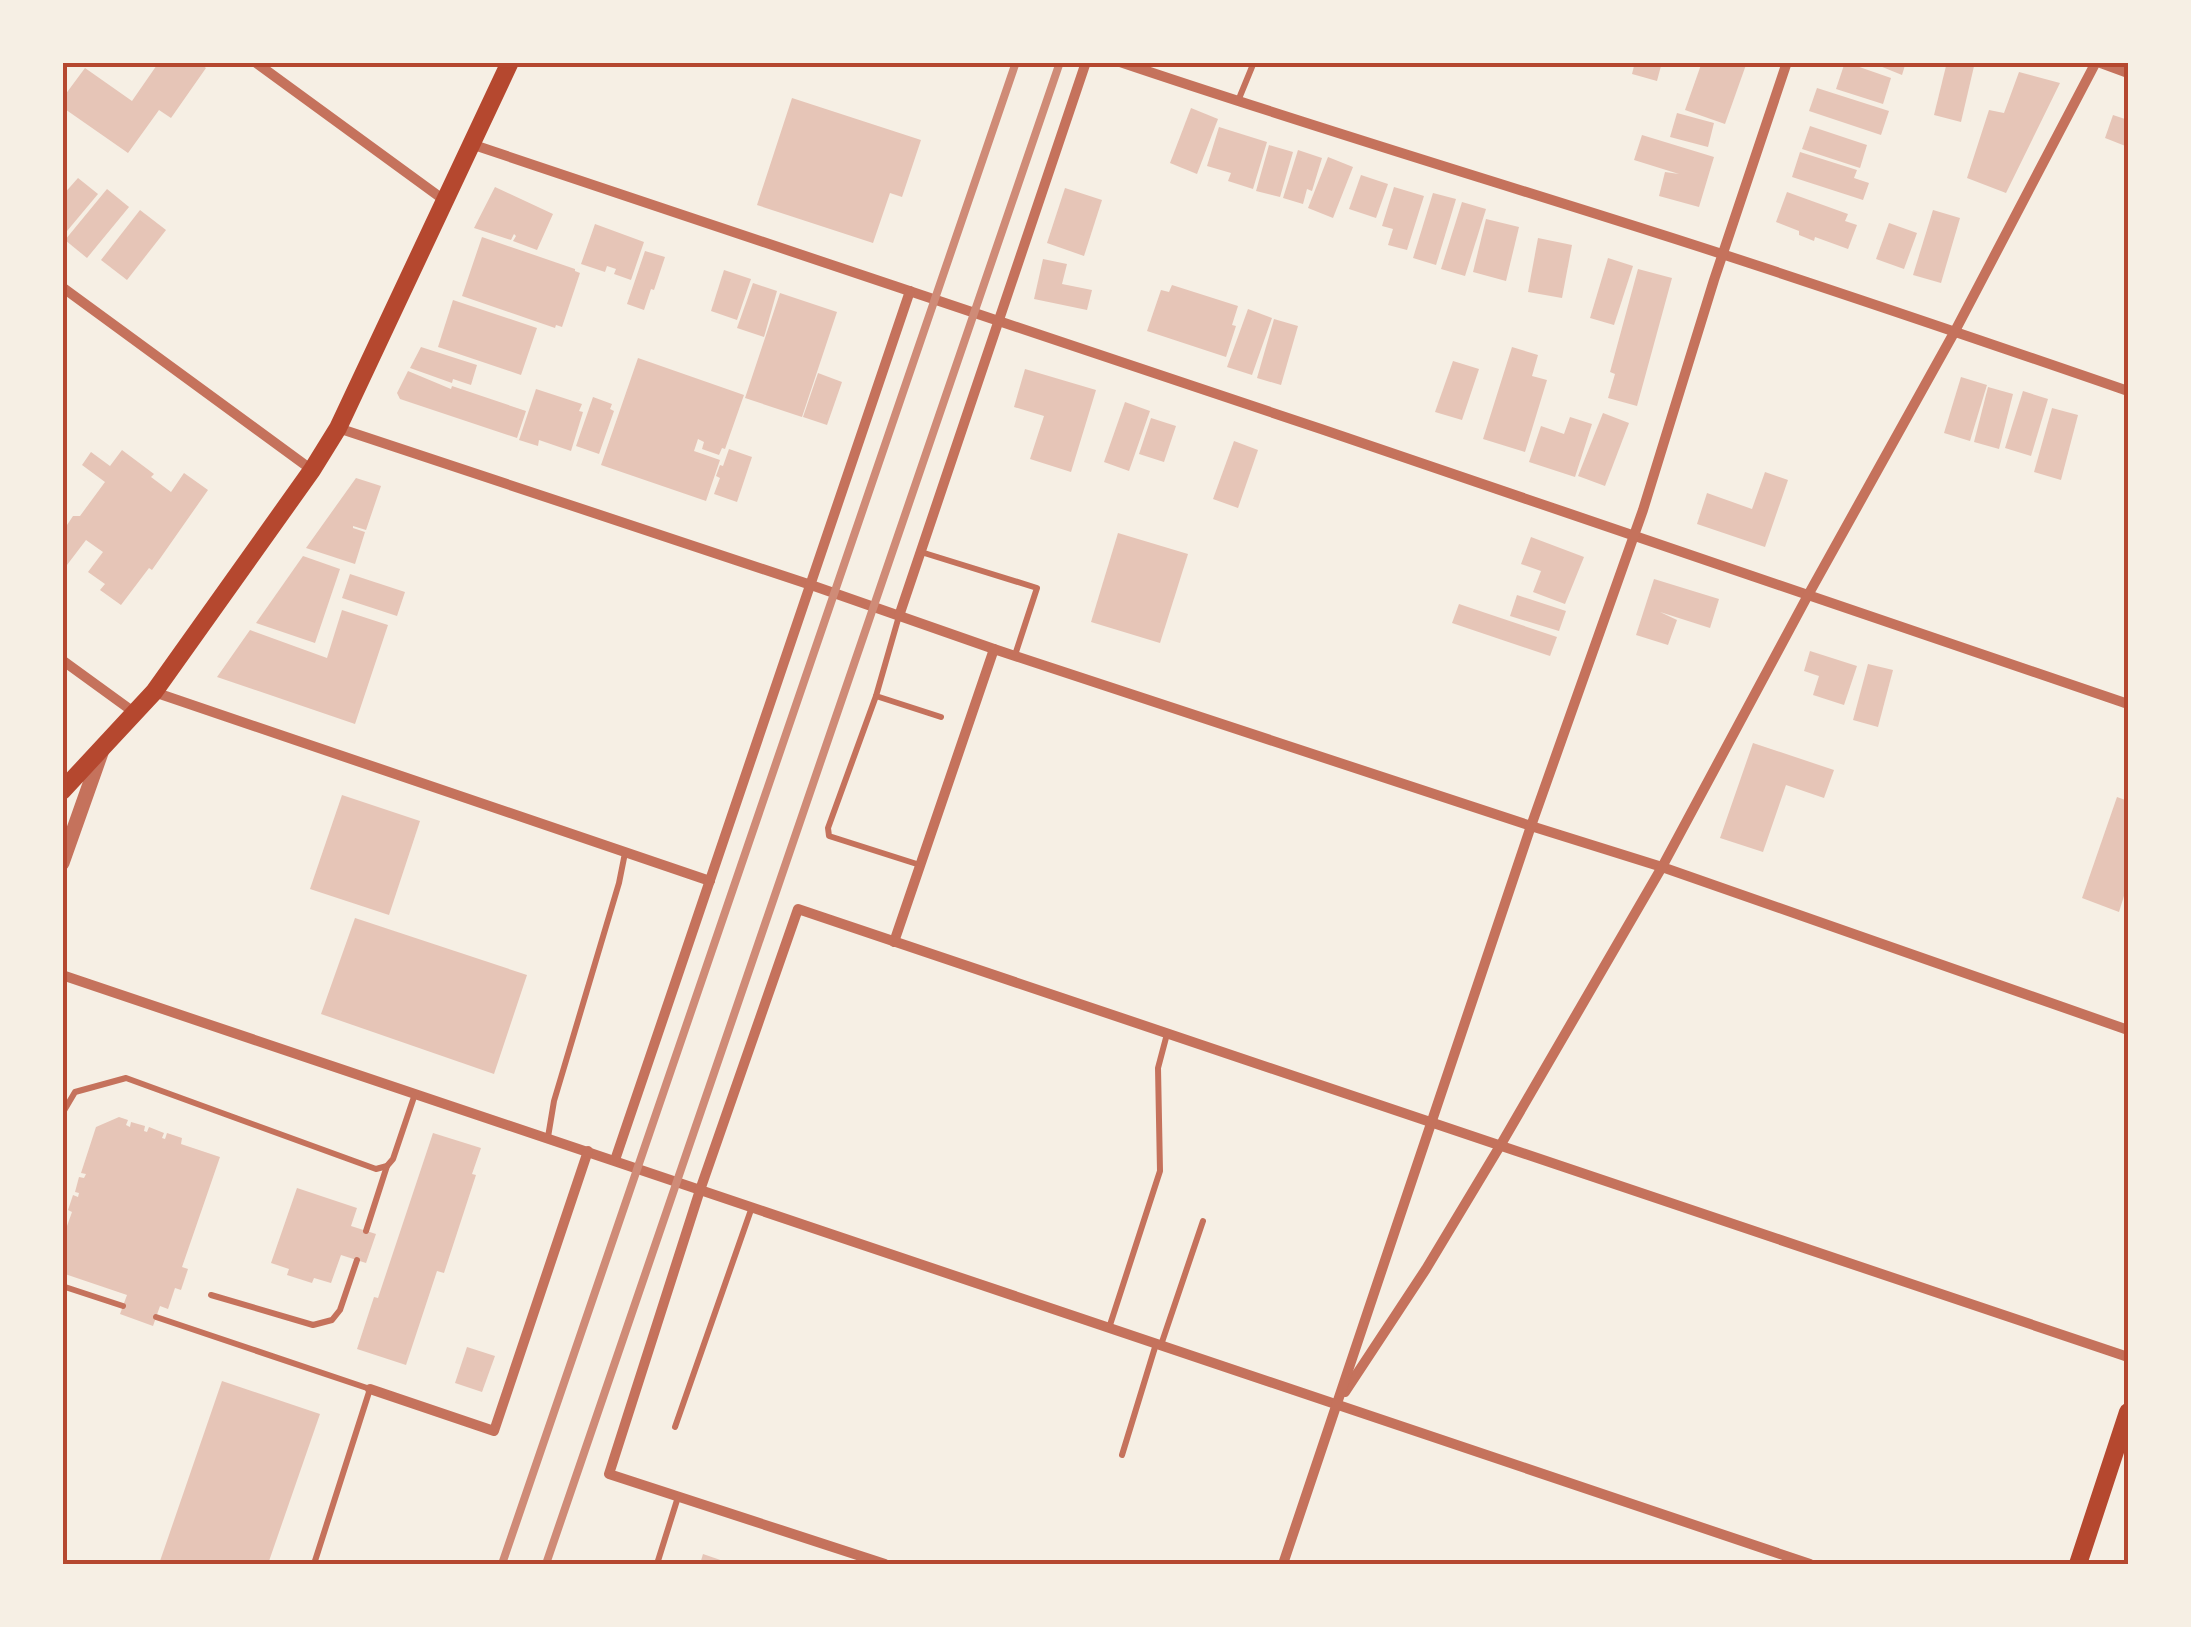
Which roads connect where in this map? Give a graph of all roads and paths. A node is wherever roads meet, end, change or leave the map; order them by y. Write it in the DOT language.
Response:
graph roads {
  1 [pos="255,62"];
  2 [pos="510,62"];
  3 [pos="1086,62"];
  4 [pos="1120,62"];
  5 [pos="1254,62"];
  6 [pos="1787,62"];
  7 [pos="2097,62"];
  8 [pos="2128,73"];
  9 [pos="1237,102"];
  10 [pos="471,144"];
  11 [pos="444,200"];
  12 [pos="1723,254"];
  13 [pos="62,288"];
  14 [pos="910,291"];
  15 [pos="999,320"];
  16 [pos="1955,330"];
  17 [pos="2128,391"];
  18 [pos="338,428"];
  19 [pos="312,470"];
  20 [pos="1634,535"];
  21 [pos="920,552"];
  22 [pos="810,585"];
  23 [pos="1806,597"];
  24 [pos="899,616"];
  25 [pos="994,649"];
  26 [pos="1014,656"];
  27 [pos="62,660"];
  28 [pos="154,692"];
  29 [pos="876,696"];
  30 [pos="2128,704"];
  31 [pos="135,714"];
  32 [pos="941,717"];
  33 [pos="102,750"];
  34 [pos="62,791"];
  35 [pos="1531,826"];
  36 [pos="625,852"];
  37 [pos="62,864"];
  38 [pos="920,865"];
  39 [pos="1662,867"];
  40 [pos="710,880"];
  41 [pos="894,942"];
  42 [pos="62,975"];
  43 [pos="2128,1030"];
  44 [pos="1167,1033"];
  45 [pos="415,1092"];
  46 [pos="62,1114"];
  47 [pos="1433,1122"];
  48 [pos="548,1138"];
  49 [pos="1500,1146"];
  50 [pos="588,1151"];
  51 [pos="616,1160"];
  52 [pos="387,1166"];
  53 [pos="700,1190"];
  54 [pos="752,1207"];
  55 [pos="1203,1221"];
  56 [pos="366,1230"];
  57 [pos="357,1260"];
  58 [pos="62,1286"];
  59 [pos="211,1295"];
  60 [pos="123,1306"];
  61 [pos="156,1317"];
  62 [pos="1109,1329"];
  63 [pos="1158,1345"];
  64 [pos="2128,1357"];
  65 [pos="370,1389"];
  66 [pos="1336,1406"];
  67 [pos="2128,1412"];
  68 [pos="675,1427"];
  69 [pos="1122,1456"];
  70 [pos="678,1497"];
  71 [pos="314,1564"];
  72 [pos="656,1564"];
  73 [pos="885,1564"];
  74 [pos="1283,1564"];
  75 [pos="1810,1564"];
  76 [pos="2078,1564"];
  1 -- 11 [label="street"];
  2 -- 10 [label="main road"];
  3 -- 15 [label="street"];
  4 -- 9 [label="street"];
  5 -- 9 [label="lane"];
  6 -- 12 [label="street"];
  7 -- 8 [label="street"];
  7 -- 16 [label="street"];
  9 -- 12 [label="street"];
  10 -- 11 [label="main road"];
  10 -- 14 [label="street"];
  11 -- 18 [label="main road"];
  12 -- 16 [label="street"];
  12 -- 20 [label="street"];
  13 -- 19 [label="street"];
  14 -- 15 [label="street"];
  14 -- 22 [label="street"];
  15 -- 20 [label="street"];
  15 -- 21 [label="street"];
  16 -- 17 [label="street"];
  16 -- 23 [label="street"];
  18 -- 19 [label="main road"];
  18 -- 22 [label="street"];
  19 -- 28 [label="main road"];
  20 -- 23 [label="street"];
  20 -- 35 [label="street"];
  21 -- 24 [label="street"];
  21 -- 26 [label="lane"];
  22 -- 24 [label="street"];
  22 -- 40 [label="street"];
  23 -- 30 [label="street"];
  23 -- 39 [label="street"];
  24 -- 25 [label="street"];
  24 -- 29 [label="lane"];
  25 -- 26 [label="street"];
  25 -- 38 [label="street"];
  26 -- 35 [label="street"];
  27 -- 31 [label="street"];
  28 -- 31 [label="main road"];
  28 -- 36 [label="street"];
  29 -- 32 [label="lane"];
  29 -- 38 [label="lane"];
  31 -- 33 [label="main road"];
  33 -- 34 [label="main road"];
  33 -- 37 [label="street"];
  35 -- 39 [label="street"];
  35 -- 47 [label="street"];
  36 -- 40 [label="street"];
  36 -- 48 [label="lane"];
  38 -- 41 [label="street"];
  39 -- 43 [label="street"];
  39 -- 49 [label="street"];
  40 -- 51 [label="street"];
  41 -- 44 [label="street"];
  41 -- 53 [label="street"];
  42 -- 45 [label="street"];
  44 -- 47 [label="street"];
  44 -- 62 [label="lane"];
  45 -- 48 [label="street"];
  45 -- 52 [label="lane"];
  46 -- 52 [label="lane"];
  47 -- 49 [label="street"];
  47 -- 66 [label="street"];
  48 -- 50 [label="street"];
  49 -- 64 [label="street"];
  49 -- 66 [label="street"];
  50 -- 51 [label="street"];
  50 -- 65 [label="street"];
  51 -- 53 [label="street"];
  52 -- 56 [label="lane"];
  53 -- 54 [label="street"];
  53 -- 70 [label="street"];
  54 -- 62 [label="street"];
  54 -- 68 [label="lane"];
  55 -- 63 [label="lane"];
  57 -- 59 [label="lane"];
  58 -- 60 [label="lane"];
  61 -- 65 [label="lane"];
  62 -- 63 [label="street"];
  63 -- 66 [label="street"];
  63 -- 69 [label="lane"];
  65 -- 71 [label="lane"];
  66 -- 74 [label="street"];
  66 -- 75 [label="street"];
  67 -- 76 [label="main road"];
  70 -- 72 [label="lane"];
  70 -- 73 [label="street"];
}
